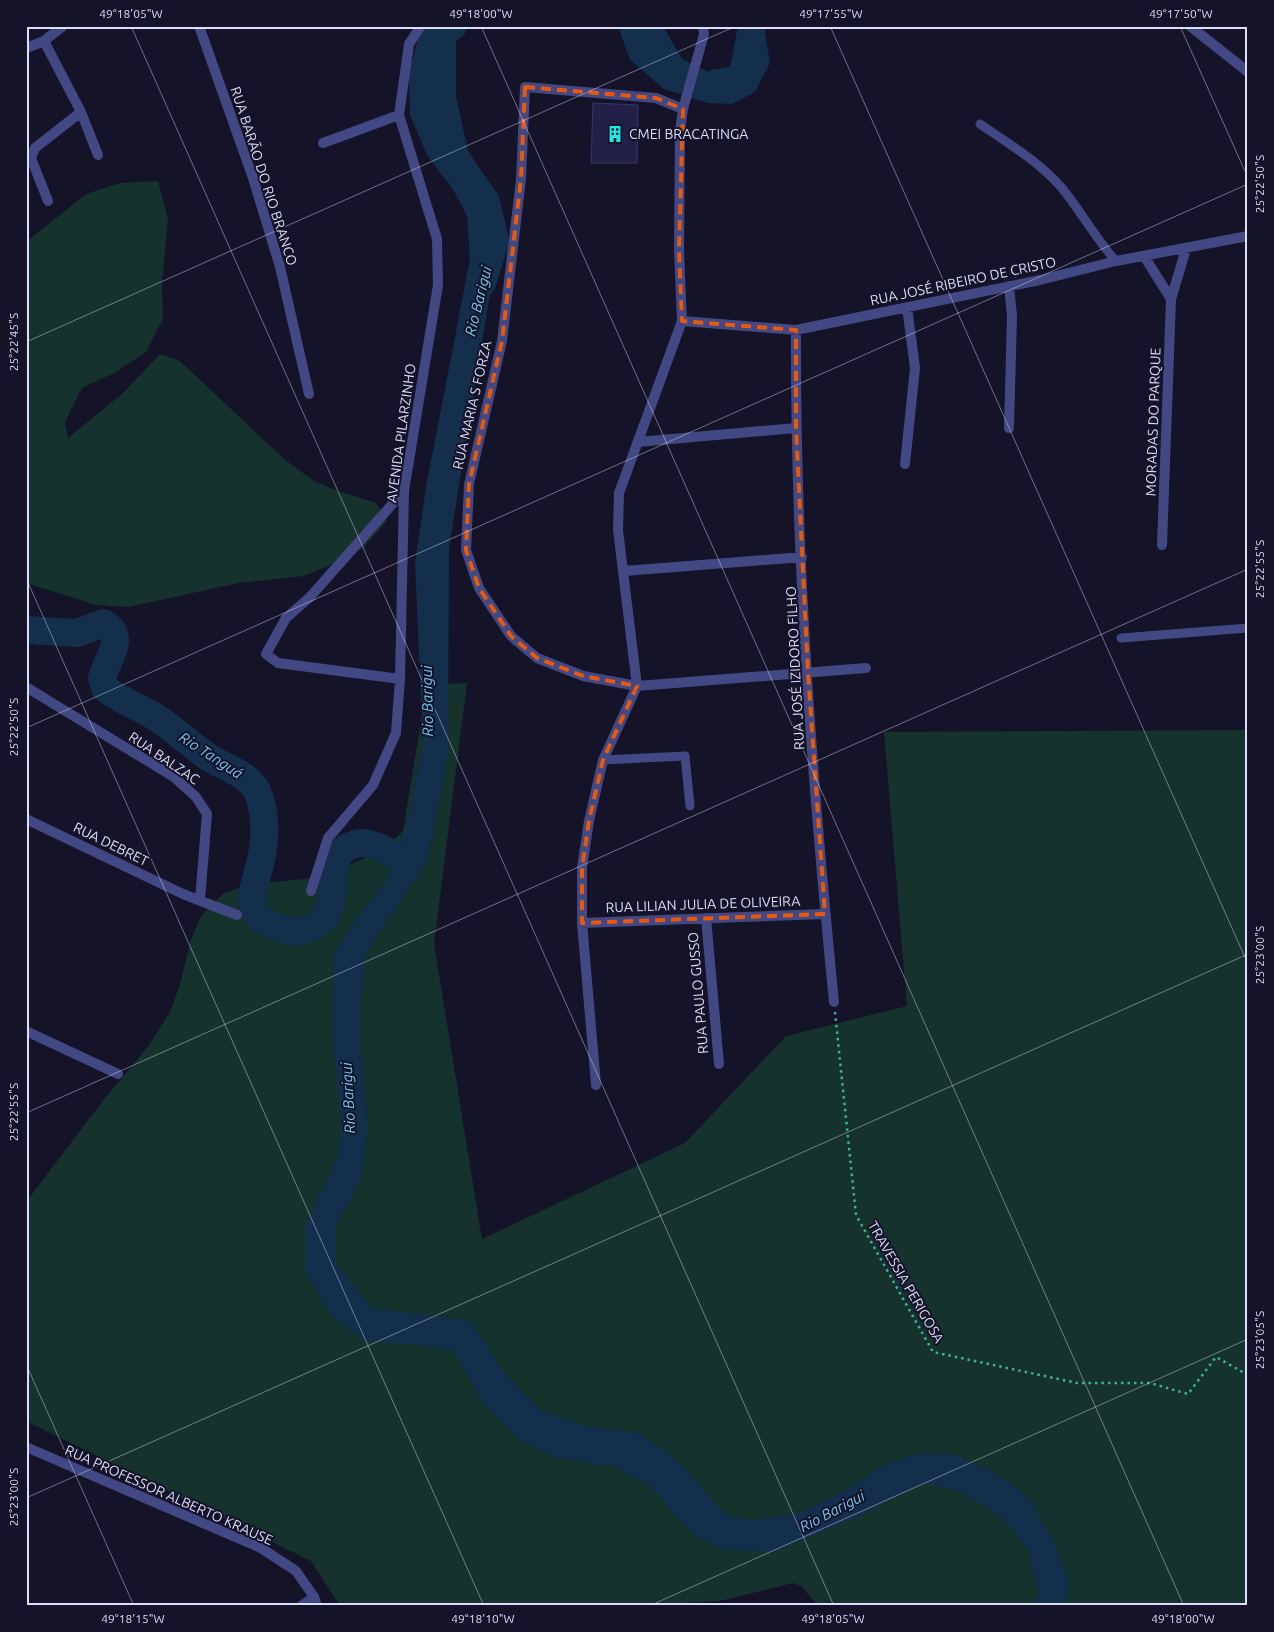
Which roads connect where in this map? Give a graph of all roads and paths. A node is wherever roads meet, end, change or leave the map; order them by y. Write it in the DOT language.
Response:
graph roads {
  1 [pos="63,26"];
  2 [pos="200,26"];
  3 [pos="421,26"];
  4 [pos="703,26"];
  5 [pos="1190,26"];
  6 [pos="44,41"];
  7 [pos="26,48"];
  8 [pos="1248,72"];
  9 [pos="685,105"];
  10 [pos="80,112"];
  11 [pos="399,115"];
  12 [pos="980,124"];
  13 [pos="323,143"];
  14 [pos="98,155"];
  15 [pos="48,201"];
  16 [pos="1248,236"];
  17 [pos="1186,249"];
  18 [pos="1144,256"];
  19 [pos="1116,261"];
  20 [pos="1009,286"];
  21 [pos="1170,299"];
  22 [pos="907,308"];
  23 [pos="682,322"];
  24 [pos="796,330"];
  25 [pos="309,394"];
  26 [pos="796,428"];
  27 [pos="1009,428"];
  28 [pos="638,442"];
  29 [pos="906,464"];
  30 [pos="404,491"];
  31 [pos="1162,545"];
  32 [pos="802,557"];
  33 [pos="624,571"];
  34 [pos="1248,628"];
  35 [pos="1121,638"];
  36 [pos="866,668"];
  37 [pos="808,673"];
  38 [pos="400,680"];
  39 [pos="636,686"];
  40 [pos="26,687"];
  41 [pos="603,760"];
  42 [pos="690,806"];
  43 [pos="26,818"];
  44 [pos="311,891"];
  45 [pos="200,900"];
  46 [pos="825,914"];
  47 [pos="237,915"];
  48 [pos="706,918"];
  49 [pos="582,922"];
  50 [pos="834,1002"];
  51 [pos="26,1031"];
  52 [pos="718,1064"];
  53 [pos="118,1074"];
  54 [pos="596,1085"];
  55 [pos="1248,1374"];
  56 [pos="26,1447"];
  57 [pos="316,1601"];
  58 [pos="301,1606"];
  1 -- 6 [label="street"];
  2 -- 25 [label="street, RUA BARÃO DO RIO BRANCO"];
  3 -- 11 [label="street, AVENIDA PILARZINHO"];
  4 -- 9 [label="street"];
  5 -- 8 [label="street"];
  6 -- 7 [label="street"];
  6 -- 10 [label="street"];
  9 -- 23 [label="street"];
  9 -- 39 [label="street, RUA MARIA S FORZA"];
  10 -- 14 [label="street"];
  10 -- 15 [label="street"];
  11 -- 13 [label="street"];
  11 -- 30 [label="street, AVENIDA PILARZINHO"];
  12 -- 19 [label="lane"];
  16 -- 17 [label="street, RUA JOSÉ RIBEIRO DE CRISTO"];
  17 -- 18 [label="street, RUA JOSÉ RIBEIRO DE CRISTO"];
  17 -- 21 [label="street, MORADAS DO PARQUE"];
  18 -- 19 [label="street, RUA JOSÉ RIBEIRO DE CRISTO"];
  18 -- 21 [label="street"];
  19 -- 20 [label="street, RUA JOSÉ RIBEIRO DE CRISTO"];
  20 -- 22 [label="street, RUA JOSÉ RIBEIRO DE CRISTO"];
  20 -- 27 [label="street"];
  21 -- 31 [label="street, MORADAS DO PARQUE"];
  22 -- 24 [label="street, RUA JOSÉ RIBEIRO DE CRISTO"];
  22 -- 29 [label="street"];
  23 -- 24 [label="street, RUA JOSÉ RIBEIRO DE CRISTO"];
  23 -- 28 [label="street"];
  24 -- 26 [label="street, RUA JOSÉ IZIDORO FILHO"];
  26 -- 28 [label="street"];
  26 -- 32 [label="street, RUA JOSÉ IZIDORO FILHO"];
  28 -- 33 [label="street"];
  30 -- 38 [label="street, AVENIDA PILARZINHO"];
  30 -- 38 [label="street"];
  32 -- 33 [label="street"];
  32 -- 37 [label="street, RUA JOSÉ IZIDORO FILHO"];
  33 -- 39 [label="street"];
  34 -- 35 [label="lane"];
  36 -- 37 [label="street"];
  37 -- 39 [label="street"];
  37 -- 46 [label="street, RUA JOSÉ IZIDORO FILHO"];
  38 -- 44 [label="street, AVENIDA PILARZINHO"];
  39 -- 41 [label="street"];
  40 -- 45 [label="street, RUA BALZAC"];
  41 -- 42 [label="lane"];
  41 -- 49 [label="street"];
  43 -- 45 [label="street, RUA DEBRET"];
  45 -- 47 [label="street, RUA DEBRET"];
  46 -- 48 [label="street, RUA LILIAN JULIA DE OLIVEIRA"];
  46 -- 50 [label="street, RUA JOSÉ IZIDORO FILHO"];
  48 -- 49 [label="street, RUA LILIAN JULIA DE OLIVEIRA"];
  48 -- 52 [label="street, RUA PAULO GUSSO"];
  49 -- 54 [label="street"];
  50 -- 55 [label="path, TRAVESSIA PERIGOSA"];
  51 -- 53 [label="street"];
  56 -- 57 [label="street, RUA PROFESSOR ALBERTO KRAUSE"];
  57 -- 58 [label="street"];
}
